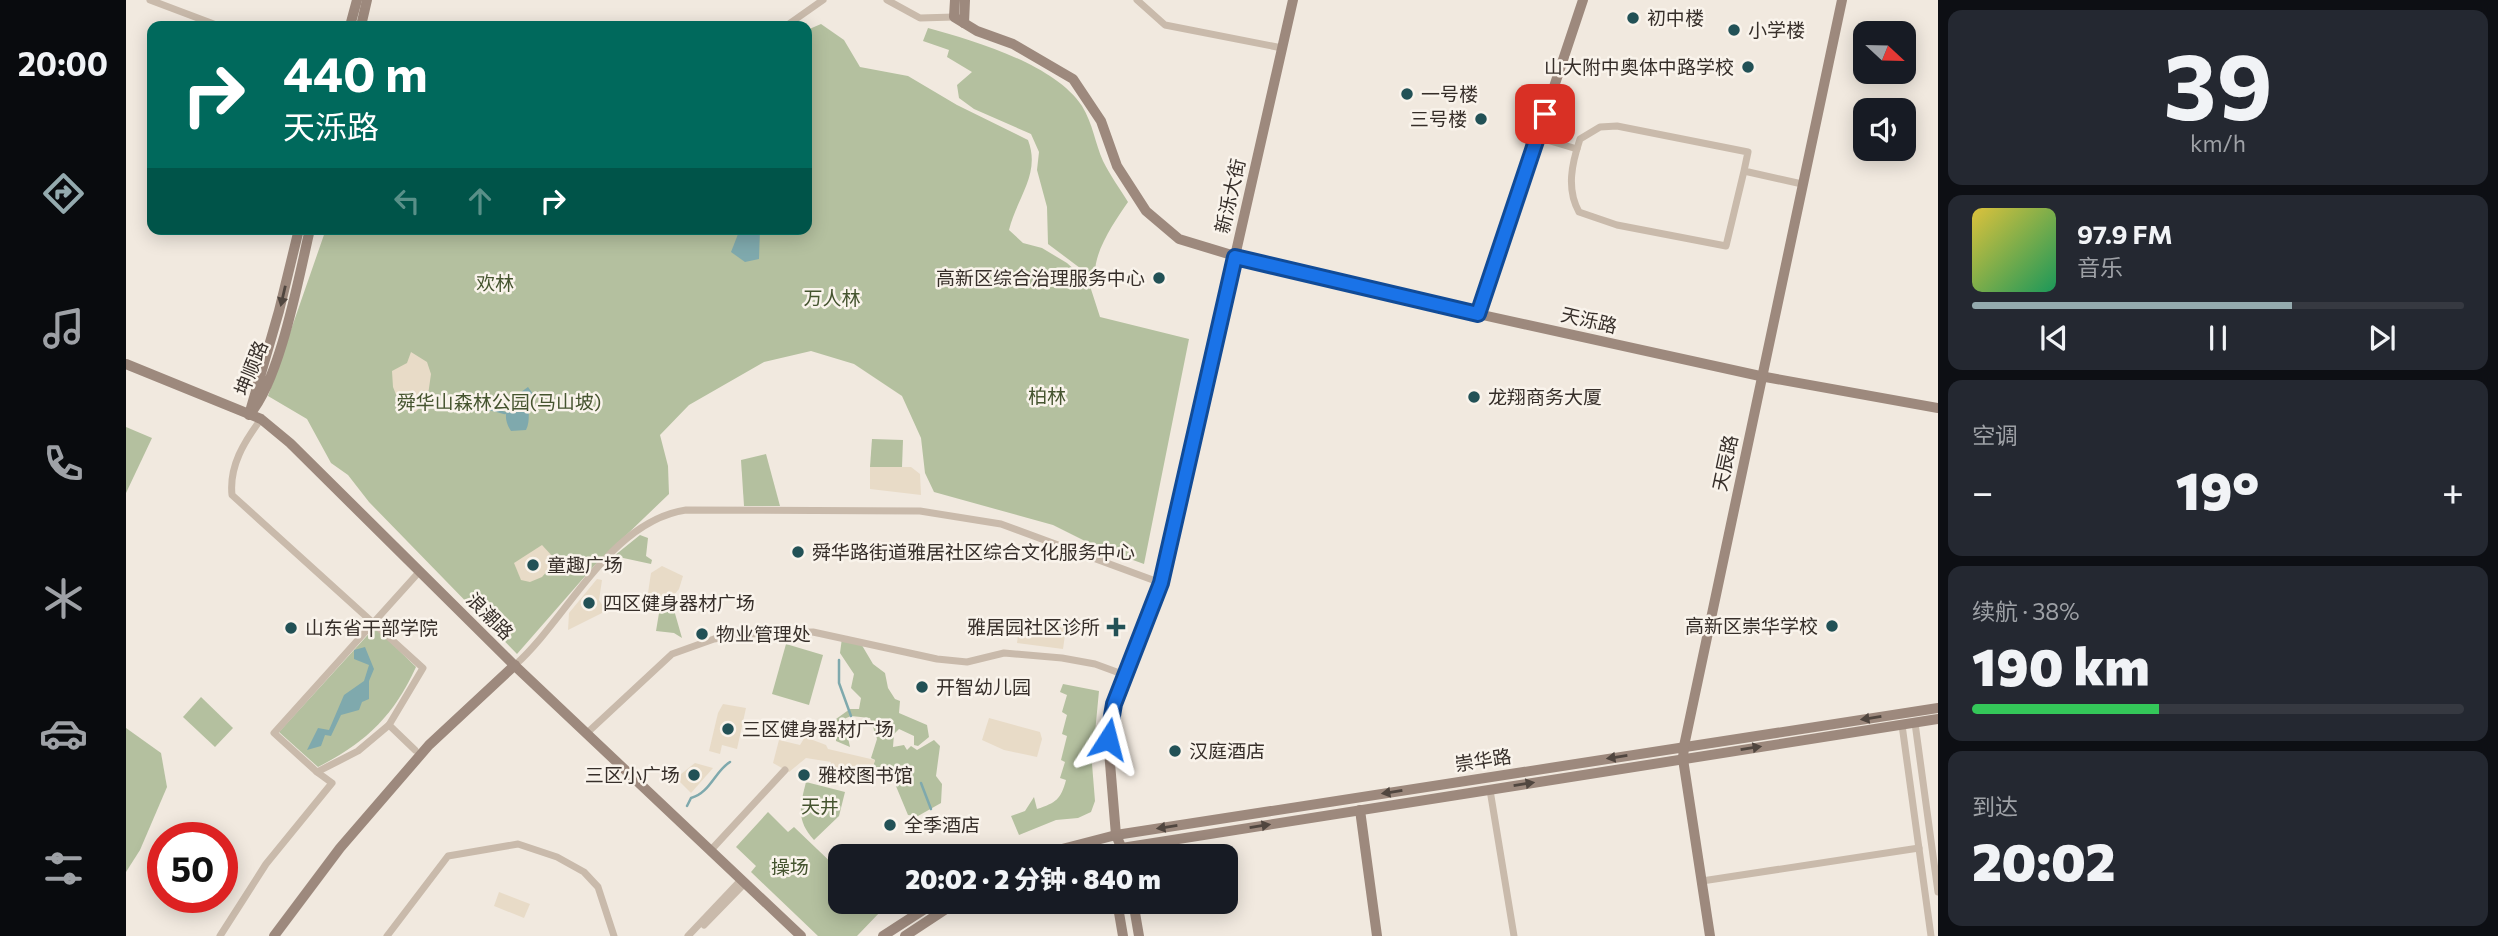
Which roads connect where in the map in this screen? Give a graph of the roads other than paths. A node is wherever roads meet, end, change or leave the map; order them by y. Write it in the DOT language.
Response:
graph roads {
  1 [pos="150,0"];
  2 [pos="356,0"];
  3 [pos="367,0"];
  4 [pos="823,0"];
  5 [pos="887,0"];
  6 [pos="955,0"];
  7 [pos="965,0"];
  8 [pos="1137,0"];
  9 [pos="1293,0"];
  10 [pos="1583,0"];
  11 [pos="1842,0"];
  12 [pos="959,20"];
  13 [pos="206,21"];
  14 [pos="352,21"];
  15 [pos="362,21"];
  16 [pos="793,21"];
  17 [pos="1282,48"];
  18 [pos="1537,137"];
  19 [pos="1577,149"];
  20 [pos="1744,171"];
  21 [pos="1802,184"];
  22 [pos="298,235"];
  23 [pos="308,235"];
  24 [pos="1235,257"];
  25 [pos="1478,314"];
  26 [pos="126,364"];
  27 [pos="1760,376"];
  28 [pos="1938,408"];
  29 [pos="249,415"];
  30 [pos="261,419"];
  31 [pos="420,571"];
  32 [pos="1161,583"];
  33 [pos="374,622"];
  34 [pos="515,665"];
  35 [pos="1125,676"];
  36 [pos="1938,708"];
  37 [pos="1938,719"];
  38 [pos="1915,723"];
  39 [pos="388,725"];
  40 [pos="1902,725"];
  41 [pos="587,733"];
  42 [pos="1684,746"];
  43 [pos="415,750"];
  44 [pos="1683,758"];
  45 [pos="785,770"];
  46 [pos="317,772"];
  47 [pos="1490,790"];
  48 [pos="1360,810"];
  49 [pos="1116,835"];
  50 [pos="1081,844"];
  51 [pos="1118,844"];
  52 [pos="1170,844"];
  53 [pos="1919,848"];
  54 [pos="711,850"];
  55 [pos="743,881"];
  56 [pos="1702,881"];
  57 [pos="1938,892"];
  58 [pos="917,914"];
  59 [pos="938,914"];
  60 [pos="1119,914"];
  61 [pos="1135,914"];
  62 [pos="220,936"];
  63 [pos="274,936"];
  64 [pos="387,936"];
  65 [pos="614,936"];
  66 [pos="688,936"];
  67 [pos="694,936"];
  68 [pos="801,936"];
  69 [pos="883,936"];
  70 [pos="905,936"];
  71 [pos="1122,936"];
  72 [pos="1139,936"];
  73 [pos="1377,936"];
  74 [pos="1514,936"];
  75 [pos="1710,936"];
  76 [pos="1931,936"];
  1 -- 13 [label="street"];
  2 -- 14 [label="main road"];
  3 -- 15 [label="main road"];
  4 -- 16 [label="street"];
  5 -- 12 [label="street"];
  6 -- 12 [label="main road"];
  7 -- 12 [label="main road"];
  8 -- 17 [label="street"];
  9 -- 17 [label="main road, 新泺大街"];
  10 -- 18 [label="main road"];
  11 -- 21 [label="main road, 天辰路"];
  12 -- 24 [label="main road, 天泺路"];
  17 -- 24 [label="main road, 新泺大街"];
  18 -- 19 [label="street"];
  18 -- 25 [label="main road"];
  19 -- 20 [label="street"];
  19 -- 20 [label="street"];
  20 -- 21 [label="street"];
  21 -- 27 [label="main road, 天辰路"];
  22 -- 29 [label="main road, 坤顺路, one-way"];
  23 -- 29 [label="main road, 坤顺路"];
  24 -- 25 [label="main road, 天泺路"];
  24 -- 32 [label="main road, 新泺大街"];
  25 -- 27 [label="main road, 天泺路"];
  26 -- 29 [label="main road, 浪潮路"];
  27 -- 28 [label="main road, 天泺路"];
  27 -- 42 [label="main road, 天辰路"];
  29 -- 30 [label="main road, 浪潮路"];
  30 -- 31 [label="main road, 浪潮路"];
  30 -- 33 [label="street"];
  31 -- 33 [label="street"];
  31 -- 34 [label="main road, 浪潮路"];
  32 -- 34 [label="street"];
  32 -- 35 [label="main road, 新泺大街"];
  33 -- 39 [label="street"];
  33 -- 46 [label="street"];
  34 -- 41 [label="main road, 浪潮路"];
  34 -- 63 [label="main road"];
  35 -- 41 [label="street"];
  35 -- 49 [label="main road, 新泺大街"];
  36 -- 42 [label="main road, 崇华路, one-way"];
  37 -- 38 [label="main road, 崇华路"];
  38 -- 40 [label="main road, 崇华路"];
  38 -- 57 [label="street"];
  39 -- 43 [label="street"];
  39 -- 46 [label="street"];
  44 -- 40 [label="main road, 崇华路, one-way"];
  40 -- 53 [label="street"];
  41 -- 54 [label="main road, 浪潮路"];
  42 -- 44 [label="main road, 天辰路"];
  42 -- 49 [label="main road, 崇华路, one-way"];
  47 -- 44 [label="main road, 崇华路, one-way"];
  44 -- 56 [label="main road, 天辰路"];
  45 -- 54 [label="street"];
  46 -- 62 [label="street"];
  47 -- 48 [label="main road, 崇华路"];
  47 -- 74 [label="street"];
  52 -- 48 [label="main road, 崇华路, one-way"];
  48 -- 73 [label="main road"];
  49 -- 50 [label="main road, 崇华路"];
  49 -- 51 [label="main road, 新泺大街"];
  53 -- 56 [label="street"];
  53 -- 76 [label="street"];
  54 -- 55 [label="main road, 浪潮路"];
  55 -- 66 [label="street"];
  55 -- 67 [label="street"];
  55 -- 68 [label="main road, 浪潮路"];
  56 -- 75 [label="main road, 天辰路"];
  58 -- 69 [label="main road"];
  59 -- 70 [label="main road"];
  60 -- 71 [label="main road"];
  61 -- 72 [label="main road"];
  64 -- 65 [label="street"];
}
